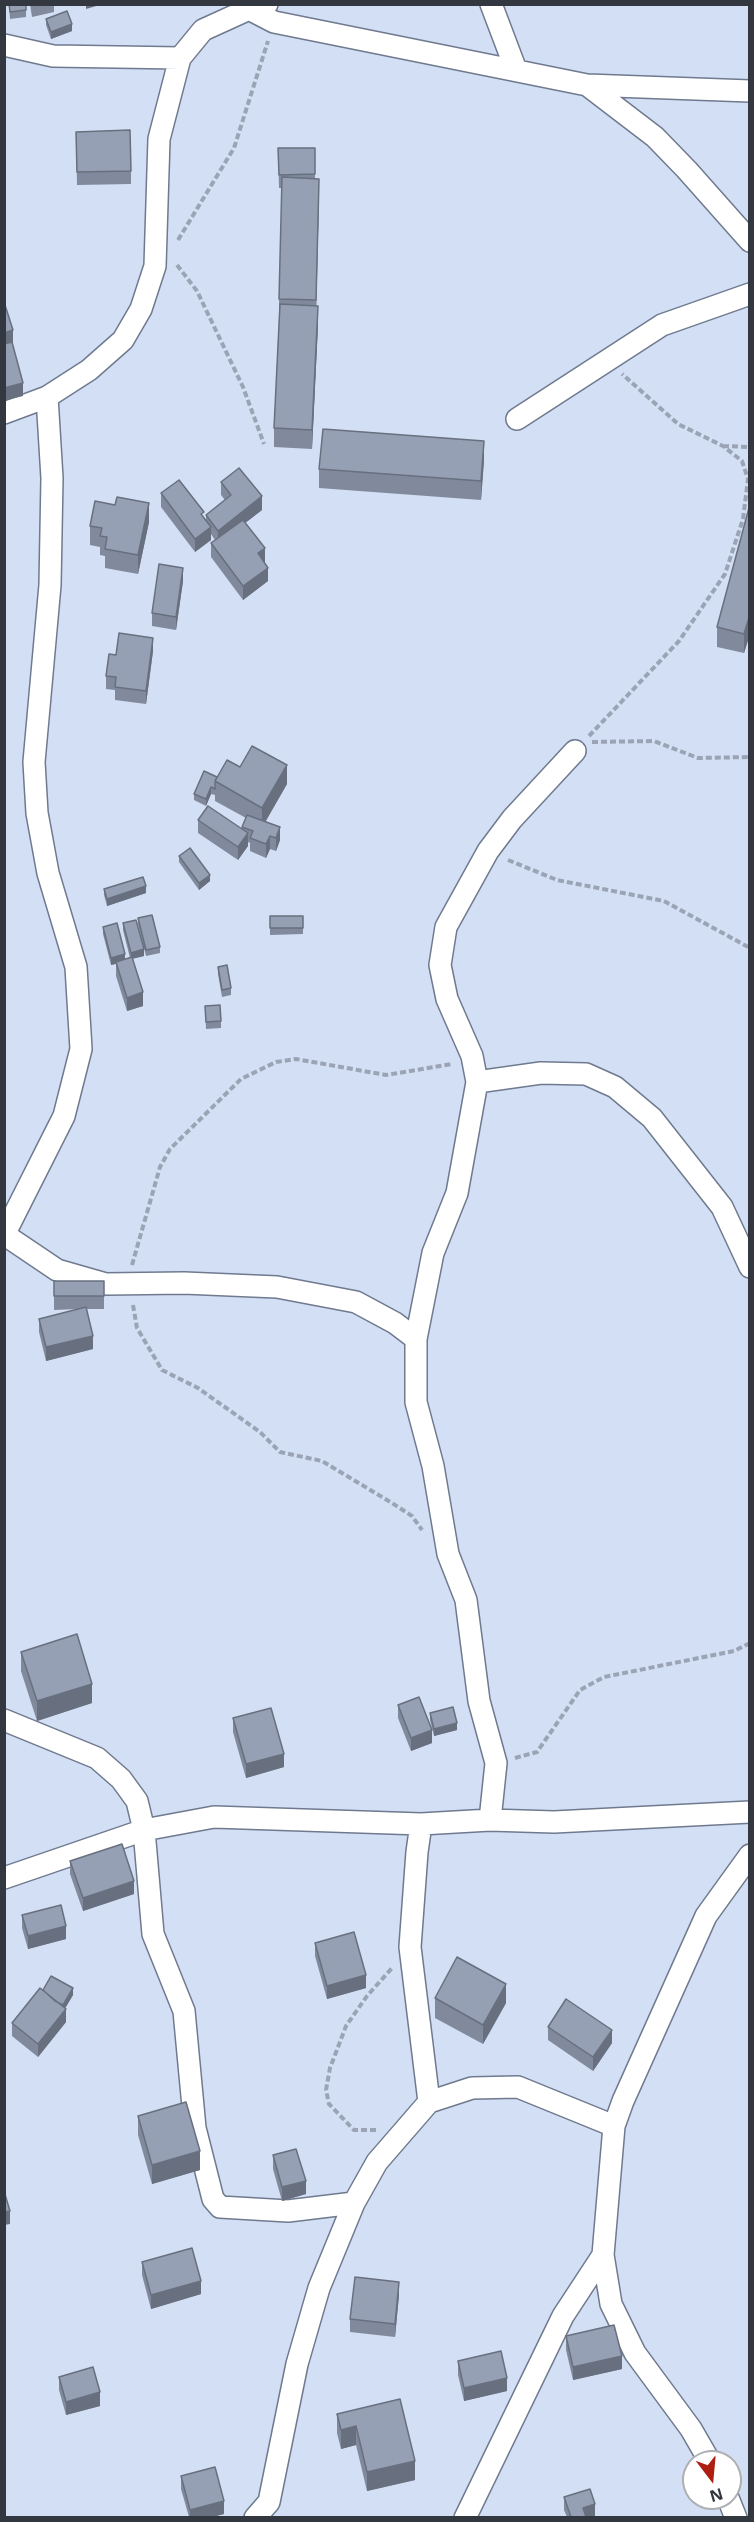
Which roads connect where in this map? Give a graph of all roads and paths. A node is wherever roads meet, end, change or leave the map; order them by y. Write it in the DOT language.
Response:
graph roads {
  1 [pos="491,4"];
  2 [pos="258,10"];
  3 [pos="4,45"];
  4 [pos="180,58"];
  5 [pos="516,70"];
  6 [pos="587,85"];
  7 [pos="750,91"];
  8 [pos="750,241"];
  9 [pos="176,244"];
  10 [pos="177,263"];
  11 [pos="750,294"];
  12 [pos="605,360"];
  13 [pos="48,397"];
  14 [pos="4,413"];
  15 [pos="517,419"];
  16 [pos="264,444"];
  17 [pos="723,446"];
  18 [pos="750,447"];
  19 [pos="575,752"];
  20 [pos="750,757"];
  21 [pos="488,851"];
  22 [pos="750,948"];
  23 [pos="472,1056"];
  24 [pos="477,1082"];
  25 [pos="5,1235"];
  26 [pos="750,1267"];
  27 [pos="130,1286"];
  28 [pos="416,1339"];
  29 [pos="423,1532"];
  30 [pos="750,1643"];
  31 [pos="4,1720"];
  32 [pos="496,1763"];
  33 [pos="750,1812"];
  34 [pos="490,1820"];
  35 [pos="421,1824"];
  36 [pos="144,1830"];
  37 [pos="750,1855"];
  38 [pos="4,1878"];
  39 [pos="410,1947"];
  40 [pos="429,2102"];
  41 [pos="614,2126"];
  42 [pos="382,2129"];
  43 [pos="354,2203"];
  44 [pos="603,2255"];
  45 [pos="703,2450"];
  46 [pos="255,2517"];
  47 [pos="465,2517"];
  1 -- 5 [label="street"];
  2 -- 4 [label="street"];
  2 -- 5 [label="street"];
  2 -- 9 [label="path"];
  3 -- 4 [label="street"];
  4 -- 13 [label="street"];
  5 -- 6 [label="street"];
  6 -- 7 [label="street"];
  6 -- 8 [label="street"];
  10 -- 16 [label="path"];
  11 -- 12 [label="street"];
  12 -- 15 [label="street"];
  12 -- 17 [label="path"];
  13 -- 14 [label="street"];
  13 -- 25 [label="street"];
  17 -- 18 [label="path"];
  17 -- 20 [label="path"];
  19 -- 21 [label="street"];
  21 -- 22 [label="path"];
  21 -- 23 [label="street"];
  23 -- 24 [label="street"];
  23 -- 27 [label="path"];
  24 -- 26 [label="street"];
  24 -- 28 [label="street"];
  25 -- 27 [label="street"];
  27 -- 28 [label="street"];
  27 -- 29 [label="path"];
  28 -- 32 [label="street"];
  30 -- 32 [label="path"];
  31 -- 36 [label="street"];
  32 -- 34 [label="street"];
  33 -- 34 [label="street"];
  34 -- 35 [label="street"];
  35 -- 36 [label="street"];
  35 -- 39 [label="street"];
  36 -- 38 [label="street"];
  36 -- 43 [label="street"];
  37 -- 41 [label="street"];
  39 -- 40 [label="street"];
  39 -- 42 [label="path"];
  40 -- 41 [label="street"];
  40 -- 43 [label="street"];
  41 -- 44 [label="street"];
  43 -- 46 [label="street"];
  44 -- 45 [label="street"];
  44 -- 47 [label="street"];
}
